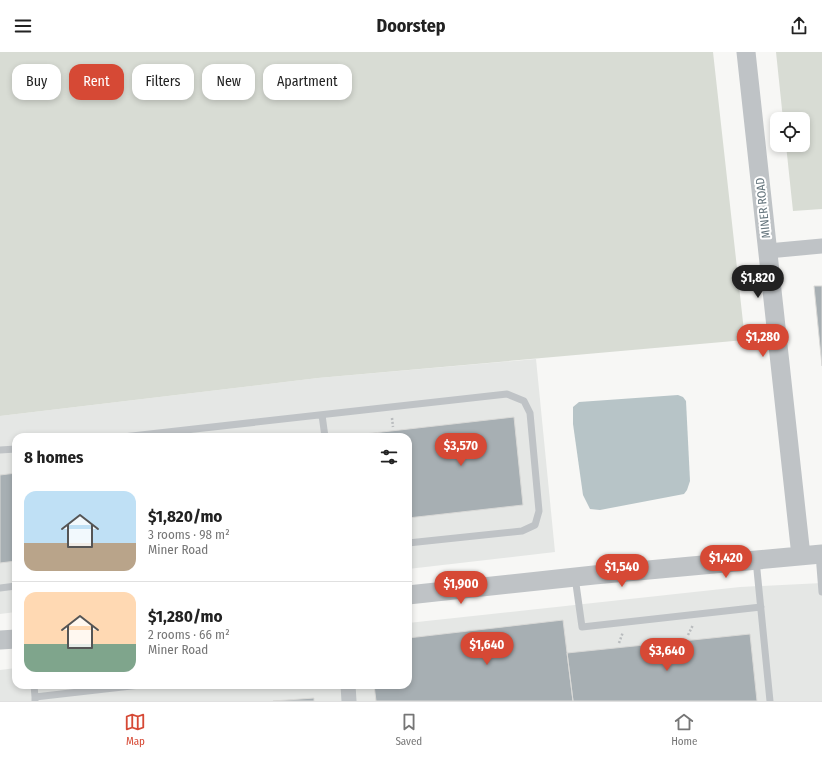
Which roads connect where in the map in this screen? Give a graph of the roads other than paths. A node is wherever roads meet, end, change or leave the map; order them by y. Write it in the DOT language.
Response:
graph roads {
  1 [pos="746,52"];
  2 [pos="822,246"];
  3 [pos="768,251"];
  4 [pos="322,415"];
  5 [pos="159,433"];
  6 [pos="324,433"];
  7 [pos="12,449"];
  8 [pos="0,450"];
  9 [pos="412,543"];
  10 [pos="814,555"];
  11 [pos="756,560"];
  12 [pos="575,577"];
  13 [pos="12,586"];
  14 [pos="0,588"];
  15 [pos="822,592"];
  16 [pos="412,595"];
  17 [pos="761,607"];
  18 [pos="12,639"];
  19 [pos="0,640"];
  20 [pos="34,689"];
  21 [pos="110,689"];
  22 [pos="348,689"];
  23 [pos="35,699"];
  24 [pos="350,701"];
  25 [pos="770,701"];
  1 -- 3 [label="street, MINER ROAD"];
  2 -- 3 [label="street"];
  3 -- 10 [label="street, MINER ROAD"];
  4 -- 5 [label="lane"];
  4 -- 6 [label="lane"];
  4 -- 9 [label="lane"];
  7 -- 8 [label="lane"];
  10 -- 11 [label="street"];
  10 -- 15 [label="lane"];
  11 -- 12 [label="street"];
  11 -- 17 [label="lane"];
  12 -- 16 [label="street"];
  12 -- 17 [label="lane"];
  13 -- 14 [label="lane"];
  17 -- 25 [label="lane"];
  18 -- 19 [label="street"];
  20 -- 23 [label="lane"];
  21 -- 23 [label="lane"];
  22 -- 24 [label="street"];
}
